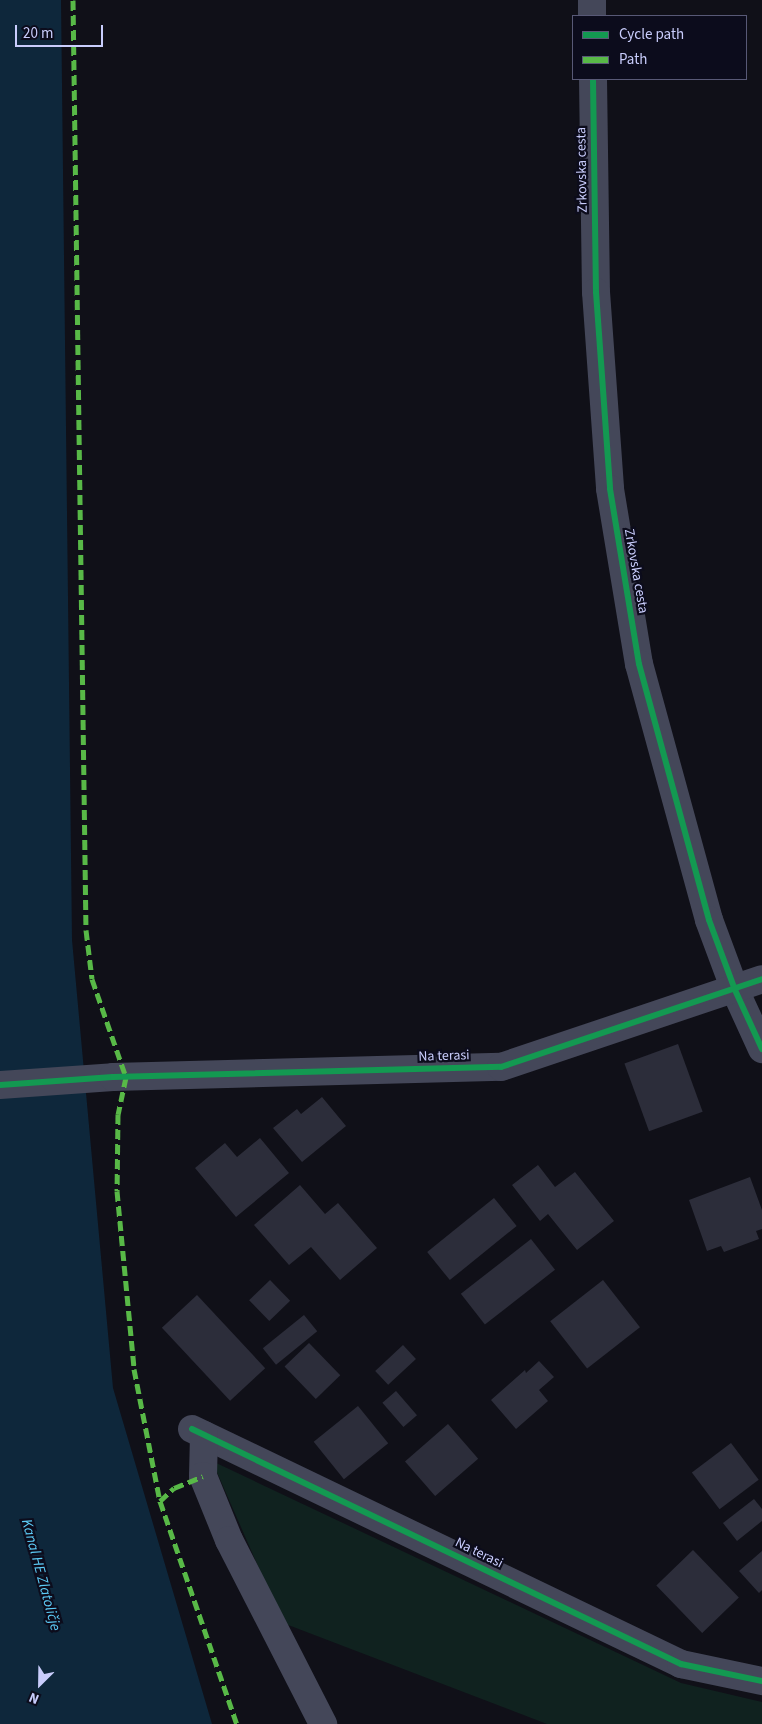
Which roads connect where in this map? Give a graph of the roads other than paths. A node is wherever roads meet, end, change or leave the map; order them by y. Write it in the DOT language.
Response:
graph roads {
  1 [pos="592,0"];
  2 [pos="592,15"];
  3 [pos="593,80"];
  4 [pos="762,979"];
  5 [pos="735,990"];
  6 [pos="762,1049"];
  7 [pos="0,1086"];
  8 [pos="762,1681"];
  9 [pos="323,1724"];
  1 -- 2 [label="street"];
  3 -- 5 [label="street, Zrkovska cesta"];
  4 -- 5 [label="street, Na terasi"];
  5 -- 6 [label="street, Zrkovska cesta"];
  5 -- 7 [label="street, Na terasi"];
  8 -- 9 [label="street, Na terasi"];
}
